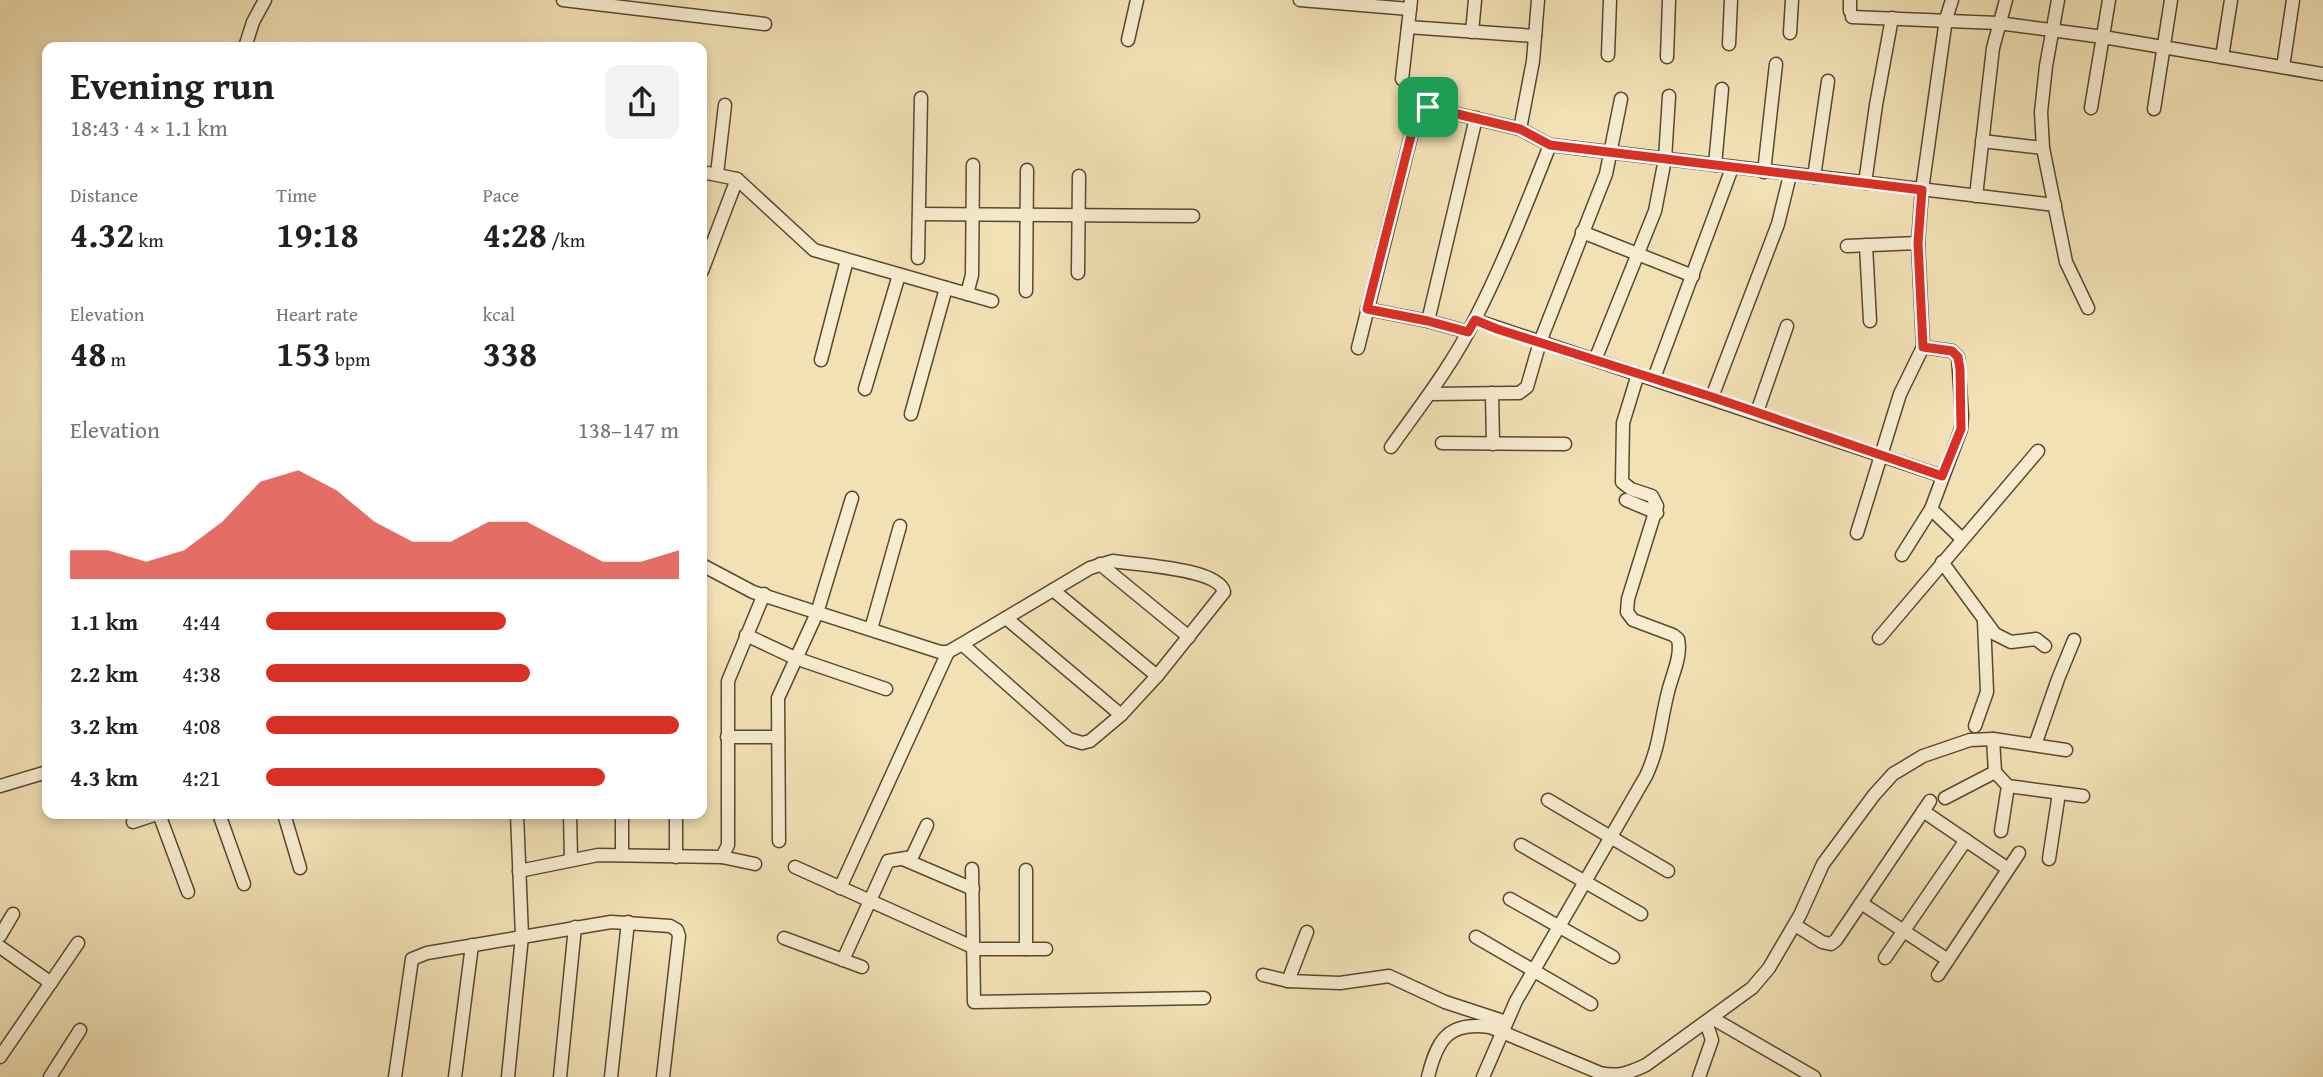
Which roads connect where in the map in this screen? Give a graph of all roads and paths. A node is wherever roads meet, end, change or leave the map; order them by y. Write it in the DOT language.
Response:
graph roads {
  1 [pos="265,0"];
  2 [pos="563,0"];
  3 [pos="1137,0"];
  4 [pos="1300,0"];
  5 [pos="1475,0"];
  6 [pos="1538,0"];
  7 [pos="1610,0"];
  8 [pos="1669,0"];
  9 [pos="1731,0"];
  10 [pos="1792,0"];
  11 [pos="1952,0"];
  12 [pos="2006,0"];
  13 [pos="2058,0"];
  14 [pos="2109,0"];
  15 [pos="2171,0"];
  16 [pos="2231,0"];
  17 [pos="2293,0"];
  18 [pos="1352,3"];
  19 [pos="1410,4"];
  20 [pos="1851,9"];
  21 [pos="1892,18"];
  22 [pos="1945,19"];
  23 [pos="1998,23"];
  24 [pos="765,24"];
  25 [pos="1408,27"];
  26 [pos="2052,30"];
  27 [pos="1472,32"];
  28 [pos="1790,33"];
  29 [pos="1535,36"];
  30 [pos="2103,37"];
  31 [pos="1128,40"];
  32 [pos="247,42"];
  33 [pos="1729,44"];
  34 [pos="2164,48"];
  35 [pos="1608,55"];
  36 [pos="1667,57"];
  37 [pos="2222,57"];
  38 [pos="1776,64"];
  39 [pos="2283,67"];
  40 [pos="2323,74"];
  41 [pos="1402,79"];
  42 [pos="1828,81"];
  43 [pos="1722,89"];
  44 [pos="1670,96"];
  45 [pos="921,98"];
  46 [pos="1621,99"];
  47 [pos="725,105"];
  48 [pos="2091,108"];
  49 [pos="2154,109"];
  50 [pos="1476,118"];
  51 [pos="1520,129"];
  52 [pos="1982,141"];
  53 [pos="1550,145"];
  54 [pos="2043,148"];
  55 [pos="1611,152"];
  56 [pos="1665,159"];
  57 [pos="974,165"];
  58 [pos="1715,165"];
  59 [pos="1732,168"];
  60 [pos="1027,170"];
  61 [pos="1764,172"];
  62 [pos="707,173"];
  63 [pos="717,174"];
  64 [pos="1790,175"];
  65 [pos="1079,176"];
  66 [pos="1814,177"];
  67 [pos="737,179"];
  68 [pos="1865,183"];
  69 [pos="1922,190"];
  70 [pos="1976,196"];
  71 [pos="2055,205"];
  72 [pos="919,214"];
  73 [pos="973,214"];
  74 [pos="1026,215"];
  75 [pos="1078,215"];
  76 [pos="1193,216"];
  77 [pos="1582,232"];
  78 [pos="1918,243"];
  79 [pos="1866,245"];
  80 [pos="1846,246"];
  81 [pos="1639,254"];
  82 [pos="707,258"];
  83 [pos="918,258"];
  84 [pos="848,260"];
  85 [pos="1078,273"];
  86 [pos="899,275"];
  87 [pos="1693,276"];
  88 [pos="946,288"];
  89 [pos="1026,291"];
  90 [pos="967,294"];
  91 [pos="992,301"];
  92 [pos="2088,308"];
  93 [pos="1367,309"];
  94 [pos="1475,320"];
  95 [pos="1428,321"];
  96 [pos="1870,321"];
  97 [pos="1787,326"];
  98 [pos="1468,332"];
  99 [pos="1540,342"];
  100 [pos="1923,347"];
  101 [pos="1358,348"];
  102 [pos="821,360"];
  103 [pos="1595,360"];
  104 [pos="1638,374"];
  105 [pos="1654,379"];
  106 [pos="865,389"];
  107 [pos="1492,393"];
  108 [pos="1431,394"];
  109 [pos="1712,397"];
  110 [pos="1757,412"];
  111 [pos="911,414"];
  112 [pos="1443,443"];
  113 [pos="1493,444"];
  114 [pos="1565,444"];
  115 [pos="1391,447"];
  116 [pos="2038,451"];
  117 [pos="1881,455"];
  118 [pos="1942,476"];
  119 [pos="852,498"];
  120 [pos="1626,500"];
  121 [pos="1931,509"];
  122 [pos="1657,513"];
  123 [pos="900,526"];
  124 [pos="1857,533"];
  125 [pos="1961,538"];
  126 [pos="1902,555"];
  127 [pos="1941,562"];
  128 [pos="1100,564"];
  129 [pos="707,568"];
  130 [pos="1053,590"];
  131 [pos="764,594"];
  132 [pos="817,612"];
  133 [pos="1006,618"];
  134 [pos="1984,621"];
  135 [pos="871,629"];
  136 [pos="746,635"];
  137 [pos="1189,637"];
  138 [pos="1879,638"];
  139 [pos="2074,639"];
  140 [pos="962,643"];
  141 [pos="2045,646"];
  142 [pos="948,652"];
  143 [pos="795,658"];
  144 [pos="1157,676"];
  145 [pos="886,689"];
  146 [pos="1121,715"];
  147 [pos="1975,726"];
  148 [pos="727,737"];
  149 [pos="778,737"];
  150 [pos="1993,738"];
  151 [pos="2035,745"];
  152 [pos="2066,750"];
  153 [pos="1995,772"];
  154 [pos="42,773"];
  155 [pos="0,786"];
  156 [pos="2008,786"];
  157 [pos="2059,793"];
  158 [pos="2083,796"];
  159 [pos="1945,798"];
  160 [pos="1548,800"];
  161 [pos="142,819"];
  162 [pos="160,819"];
  163 [pos="221,819"];
  164 [pos="285,819"];
  165 [pos="516,819"];
  166 [pos="570,819"];
  167 [pos="622,819"];
  168 [pos="676,819"];
  169 [pos="133,822"];
  170 [pos="927,825"];
  171 [pos="2001,831"];
  172 [pos="1611,837"];
  173 [pos="1966,840"];
  174 [pos="779,841"];
  175 [pos="1521,845"];
  176 [pos="2019,853"];
  177 [pos="622,854"];
  178 [pos="676,857"];
  179 [pos="722,857"];
  180 [pos="571,859"];
  181 [pos="903,859"];
  182 [pos="2049,859"];
  183 [pos="755,864"];
  184 [pos="796,867"];
  185 [pos="300,868"];
  186 [pos="972,869"];
  187 [pos="2008,869"];
  188 [pos="1026,870"];
  189 [pos="519,871"];
  190 [pos="1668,871"];
  191 [pos="1585,882"];
  192 [pos="244,884"];
  193 [pos="840,888"];
  194 [pos="973,889"];
  195 [pos="188,892"];
  196 [pos="1510,899"];
  197 [pos="869,902"];
  198 [pos="1861,903"];
  199 [pos="13,914"];
  200 [pos="1641,914"];
  201 [pos="628,922"];
  202 [pos="1795,925"];
  203 [pos="575,927"];
  204 [pos="1560,927"];
  205 [pos="1307,932"];
  206 [pos="1903,932"];
  207 [pos="0,936"];
  208 [pos="522,936"];
  209 [pos="1476,937"];
  210 [pos="784,938"];
  211 [pos="78,943"];
  212 [pos="472,945"];
  213 [pos="0,947"];
  214 [pos="974,948"];
  215 [pos="1046,948"];
  216 [pos="1026,949"];
  217 [pos="1613,957"];
  218 [pos="1885,958"];
  219 [pos="843,960"];
  220 [pos="1948,960"];
  221 [pos="862,967"];
  222 [pos="1535,970"];
  223 [pos="1263,975"];
  224 [pos="1938,975"];
  225 [pos="1288,981"];
  226 [pos="51,983"];
  227 [pos="1204,998"];
  228 [pos="1591,1004"];
  229 [pos="1709,1020"];
  230 [pos="1504,1027"];
  231 [pos="80,1030"];
  232 [pos="0,1057"];
  233 [pos="50,1077"];
  234 [pos="395,1077"];
  235 [pos="455,1077"];
  236 [pos="508,1077"];
  237 [pos="560,1077"];
  238 [pos="611,1077"];
  239 [pos="663,1077"];
  240 [pos="1428,1077"];
  241 [pos="1483,1077"];
  242 [pos="1699,1077"];
  243 [pos="1814,1077"];
  1 -- 32 [label="street"];
  2 -- 24 [label="street"];
  3 -- 31 [label="street"];
  4 -- 18 [label="street"];
  5 -- 27 [label="street"];
  6 -- 29 [label="street"];
  7 -- 35 [label="street"];
  8 -- 36 [label="street"];
  9 -- 33 [label="street"];
  10 -- 28 [label="street"];
  11 -- 22 [label="street"];
  12 -- 23 [label="street"];
  13 -- 26 [label="street"];
  14 -- 30 [label="street"];
  15 -- 34 [label="street"];
  16 -- 37 [label="street"];
  17 -- 39 [label="street"];
  18 -- 19 [label="street"];
  19 -- 25 [label="street"];
  20 -- 21 [label="street"];
  21 -- 22 [label="street"];
  21 -- 68 [label="street"];
  22 -- 23 [label="street"];
  22 -- 69 [label="street"];
  23 -- 26 [label="street"];
  23 -- 52 [label="street"];
  25 -- 27 [label="street"];
  25 -- 41 [label="street"];
  26 -- 30 [label="street"];
  26 -- 54 [label="street"];
  27 -- 29 [label="street"];
  29 -- 51 [label="street"];
  30 -- 34 [label="street"];
  30 -- 48 [label="street"];
  34 -- 37 [label="street"];
  34 -- 49 [label="street"];
  37 -- 39 [label="street"];
  38 -- 61 [label="street"];
  39 -- 40 [label="street"];
  42 -- 66 [label="street"];
  43 -- 58 [label="street"];
  44 -- 56 [label="street"];
  45 -- 72 [label="street"];
  46 -- 55 [label="street"];
  47 -- 63 [label="street"];
  50 -- 51 [label="street"];
  50 -- 93 [label="street"];
  50 -- 95 [label="street"];
  51 -- 53 [label="street"];
  52 -- 54 [label="street"];
  52 -- 70 [label="street"];
  53 -- 55 [label="street"];
  53 -- 94 [label="street"];
  54 -- 71 [label="street"];
  55 -- 56 [label="street"];
  55 -- 77 [label="street"];
  56 -- 58 [label="street"];
  56 -- 81 [label="street"];
  57 -- 73 [label="street"];
  58 -- 59 [label="street"];
  59 -- 61 [label="street"];
  59 -- 87 [label="street"];
  60 -- 74 [label="street"];
  61 -- 64 [label="street"];
  62 -- 63 [label="street"];
  63 -- 67 [label="street"];
  64 -- 66 [label="street"];
  64 -- 109 [label="street"];
  65 -- 75 [label="street"];
  66 -- 68 [label="street"];
  67 -- 82 [label="street"];
  67 -- 84 [label="street"];
  68 -- 69 [label="street"];
  69 -- 70 [label="street"];
  69 -- 78 [label="street"];
  70 -- 71 [label="street"];
  71 -- 92 [label="street"];
  72 -- 73 [label="street"];
  72 -- 83 [label="street"];
  73 -- 74 [label="street"];
  73 -- 90 [label="street"];
  74 -- 75 [label="street"];
  74 -- 89 [label="street"];
  75 -- 76 [label="street"];
  75 -- 85 [label="street"];
  77 -- 81 [label="street"];
  77 -- 99 [label="street"];
  78 -- 79 [label="street"];
  78 -- 100 [label="street"];
  79 -- 80 [label="street"];
  79 -- 96 [label="street"];
  81 -- 87 [label="street"];
  81 -- 103 [label="street"];
  84 -- 86 [label="street"];
  84 -- 102 [label="street"];
  86 -- 88 [label="street"];
  86 -- 106 [label="street"];
  87 -- 105 [label="street"];
  88 -- 90 [label="street"];
  88 -- 111 [label="street"];
  90 -- 91 [label="street"];
  93 -- 95 [label="street"];
  93 -- 101 [label="street"];
  94 -- 98 [label="street"];
  94 -- 99 [label="street"];
  95 -- 98 [label="street"];
  97 -- 110 [label="street"];
  98 -- 108 [label="street"];
  99 -- 103 [label="street"];
  99 -- 107 [label="street"];
  100 -- 117 [label="street"];
  100 -- 118 [label="street"];
  103 -- 104 [label="street"];
  104 -- 105 [label="street"];
  104 -- 122 [label="street"];
  105 -- 109 [label="street"];
  107 -- 108 [label="street"];
  107 -- 113 [label="street"];
  108 -- 115 [label="street"];
  109 -- 110 [label="street"];
  110 -- 117 [label="street"];
  112 -- 113 [label="street"];
  113 -- 114 [label="street"];
  116 -- 125 [label="street"];
  117 -- 118 [label="street"];
  117 -- 124 [label="street"];
  118 -- 121 [label="street"];
  119 -- 132 [label="street"];
  120 -- 122 [label="street"];
  121 -- 125 [label="street"];
  121 -- 126 [label="street"];
  122 -- 172 [label="street"];
  123 -- 135 [label="street"];
  125 -- 127 [label="street"];
  127 -- 134 [label="street"];
  127 -- 138 [label="street"];
  128 -- 130 [label="street"];
  128 -- 137 [label="street"];
  128 -- 137 [label="street"];
  129 -- 131 [label="street"];
  130 -- 133 [label="street"];
  130 -- 144 [label="street"];
  131 -- 132 [label="street"];
  131 -- 136 [label="street"];
  132 -- 135 [label="street"];
  132 -- 143 [label="street"];
  133 -- 140 [label="street"];
  133 -- 146 [label="street"];
  134 -- 141 [label="street"];
  134 -- 147 [label="street"];
  135 -- 142 [label="street"];
  136 -- 143 [label="street"];
  136 -- 148 [label="street"];
  137 -- 144 [label="street"];
  139 -- 151 [label="street"];
  140 -- 142 [label="street"];
  140 -- 146 [label="street"];
  142 -- 193 [label="street"];
  143 -- 145 [label="street"];
  143 -- 149 [label="street"];
  144 -- 146 [label="street"];
  148 -- 149 [label="street"];
  148 -- 179 [label="street"];
  149 -- 174 [label="street"];
  150 -- 151 [label="street"];
  150 -- 153 [label="street"];
  150 -- 202 [label="street"];
  151 -- 152 [label="street"];
  153 -- 156 [label="street"];
  153 -- 159 [label="street"];
  154 -- 155 [label="street"];
  156 -- 157 [label="street"];
  156 -- 171 [label="street"];
  157 -- 158 [label="street"];
  157 -- 182 [label="street"];
  160 -- 172 [label="street"];
  161 -- 169 [label="street"];
  162 -- 195 [label="street"];
  163 -- 192 [label="street"];
  164 -- 185 [label="street"];
  165 -- 189 [label="street"];
  166 -- 180 [label="street"];
  167 -- 177 [label="street"];
  168 -- 178 [label="street"];
  170 -- 181 [label="street"];
  172 -- 190 [label="street"];
  172 -- 191 [label="street"];
  173 -- 187 [label="street"];
  173 -- 198 [label="street"];
  173 -- 206 [label="street"];
  175 -- 191 [label="street"];
  176 -- 187 [label="street"];
  177 -- 178 [label="street"];
  177 -- 180 [label="street"];
  178 -- 179 [label="street"];
  179 -- 183 [label="street"];
  180 -- 189 [label="street"];
  181 -- 194 [label="street"];
  181 -- 197 [label="street"];
  184 -- 193 [label="street"];
  186 -- 194 [label="street"];
  187 -- 220 [label="street"];
  188 -- 216 [label="street"];
  189 -- 208 [label="street"];
  191 -- 200 [label="street"];
  191 -- 204 [label="street"];
  193 -- 197 [label="street"];
  194 -- 214 [label="street"];
  196 -- 204 [label="street"];
  197 -- 214 [label="street"];
  197 -- 219 [label="street"];
  198 -- 202 [label="street"];
  198 -- 206 [label="street"];
  199 -- 207 [label="street"];
  201 -- 203 [label="street"];
  201 -- 238 [label="street"];
  201 -- 239 [label="street"];
  202 -- 229 [label="street"];
  203 -- 208 [label="street"];
  203 -- 237 [label="street"];
  204 -- 217 [label="street"];
  204 -- 222 [label="street"];
  205 -- 225 [label="street"];
  206 -- 218 [label="street"];
  206 -- 220 [label="street"];
  208 -- 212 [label="street"];
  208 -- 236 [label="street"];
  209 -- 222 [label="street"];
  210 -- 219 [label="street"];
  211 -- 226 [label="street"];
  212 -- 234 [label="street"];
  212 -- 235 [label="street"];
  213 -- 226 [label="street"];
  214 -- 216 [label="street"];
  214 -- 227 [label="street"];
  215 -- 216 [label="street"];
  219 -- 221 [label="street"];
  220 -- 224 [label="street"];
  222 -- 228 [label="street"];
  222 -- 230 [label="street"];
  223 -- 225 [label="street"];
  225 -- 230 [label="street"];
  226 -- 232 [label="street"];
  229 -- 230 [label="street"];
  229 -- 242 [label="street"];
  229 -- 243 [label="street"];
  230 -- 240 [label="street"];
  230 -- 241 [label="street"];
  231 -- 233 [label="street"];
}
